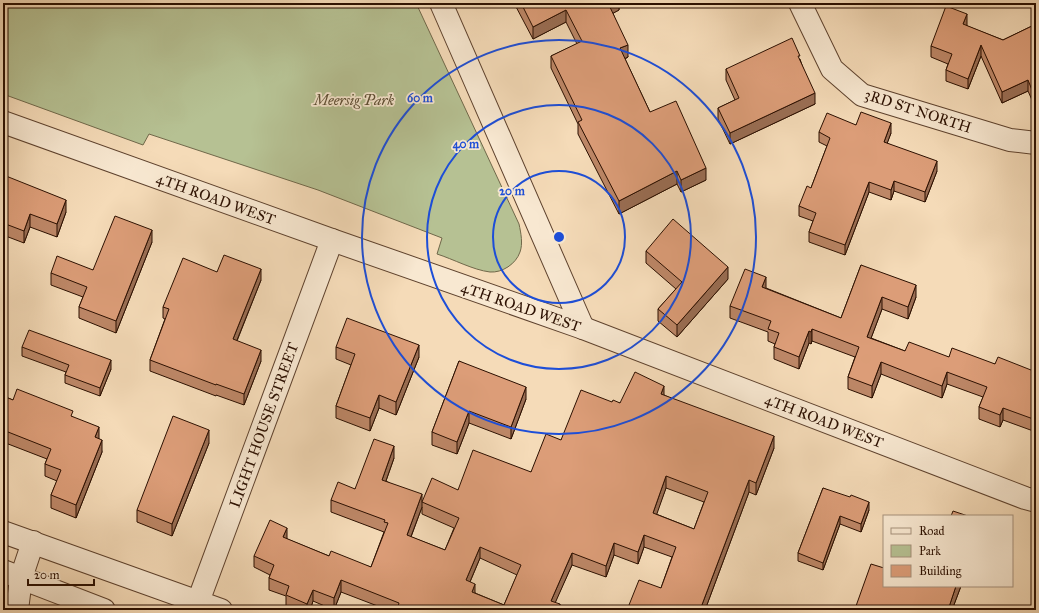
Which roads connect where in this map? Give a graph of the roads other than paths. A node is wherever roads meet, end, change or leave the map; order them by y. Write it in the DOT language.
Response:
graph roads {
  1 [pos="441,3"];
  2 [pos="800,3"];
  3 [pos="3,122"];
  4 [pos="1036,144"];
  5 [pos="332,240"];
  6 [pos="584,328"];
  7 [pos="1036,501"];
  8 [pos="3,532"];
  9 [pos="33,542"];
  10 [pos="12,574"];
  11 [pos="197,606"];
  12 [pos="17,610"];
  13 [pos="104,610"];
  14 [pos="221,610"];
  1 -- 6 [label="street"];
  2 -- 4 [label="street, 3RD ST NORTH"];
  3 -- 5 [label="street, 4TH ROAD WEST"];
  5 -- 6 [label="street, 4TH ROAD WEST"];
  5 -- 11 [label="street, LIGHT HOUSE STREET"];
  6 -- 7 [label="street, 4TH ROAD WEST"];
  8 -- 9 [label="street"];
  9 -- 10 [label="street"];
  9 -- 11 [label="street"];
  10 -- 12 [label="street"];
  10 -- 13 [label="street"];
  11 -- 14 [label="street"];
}
